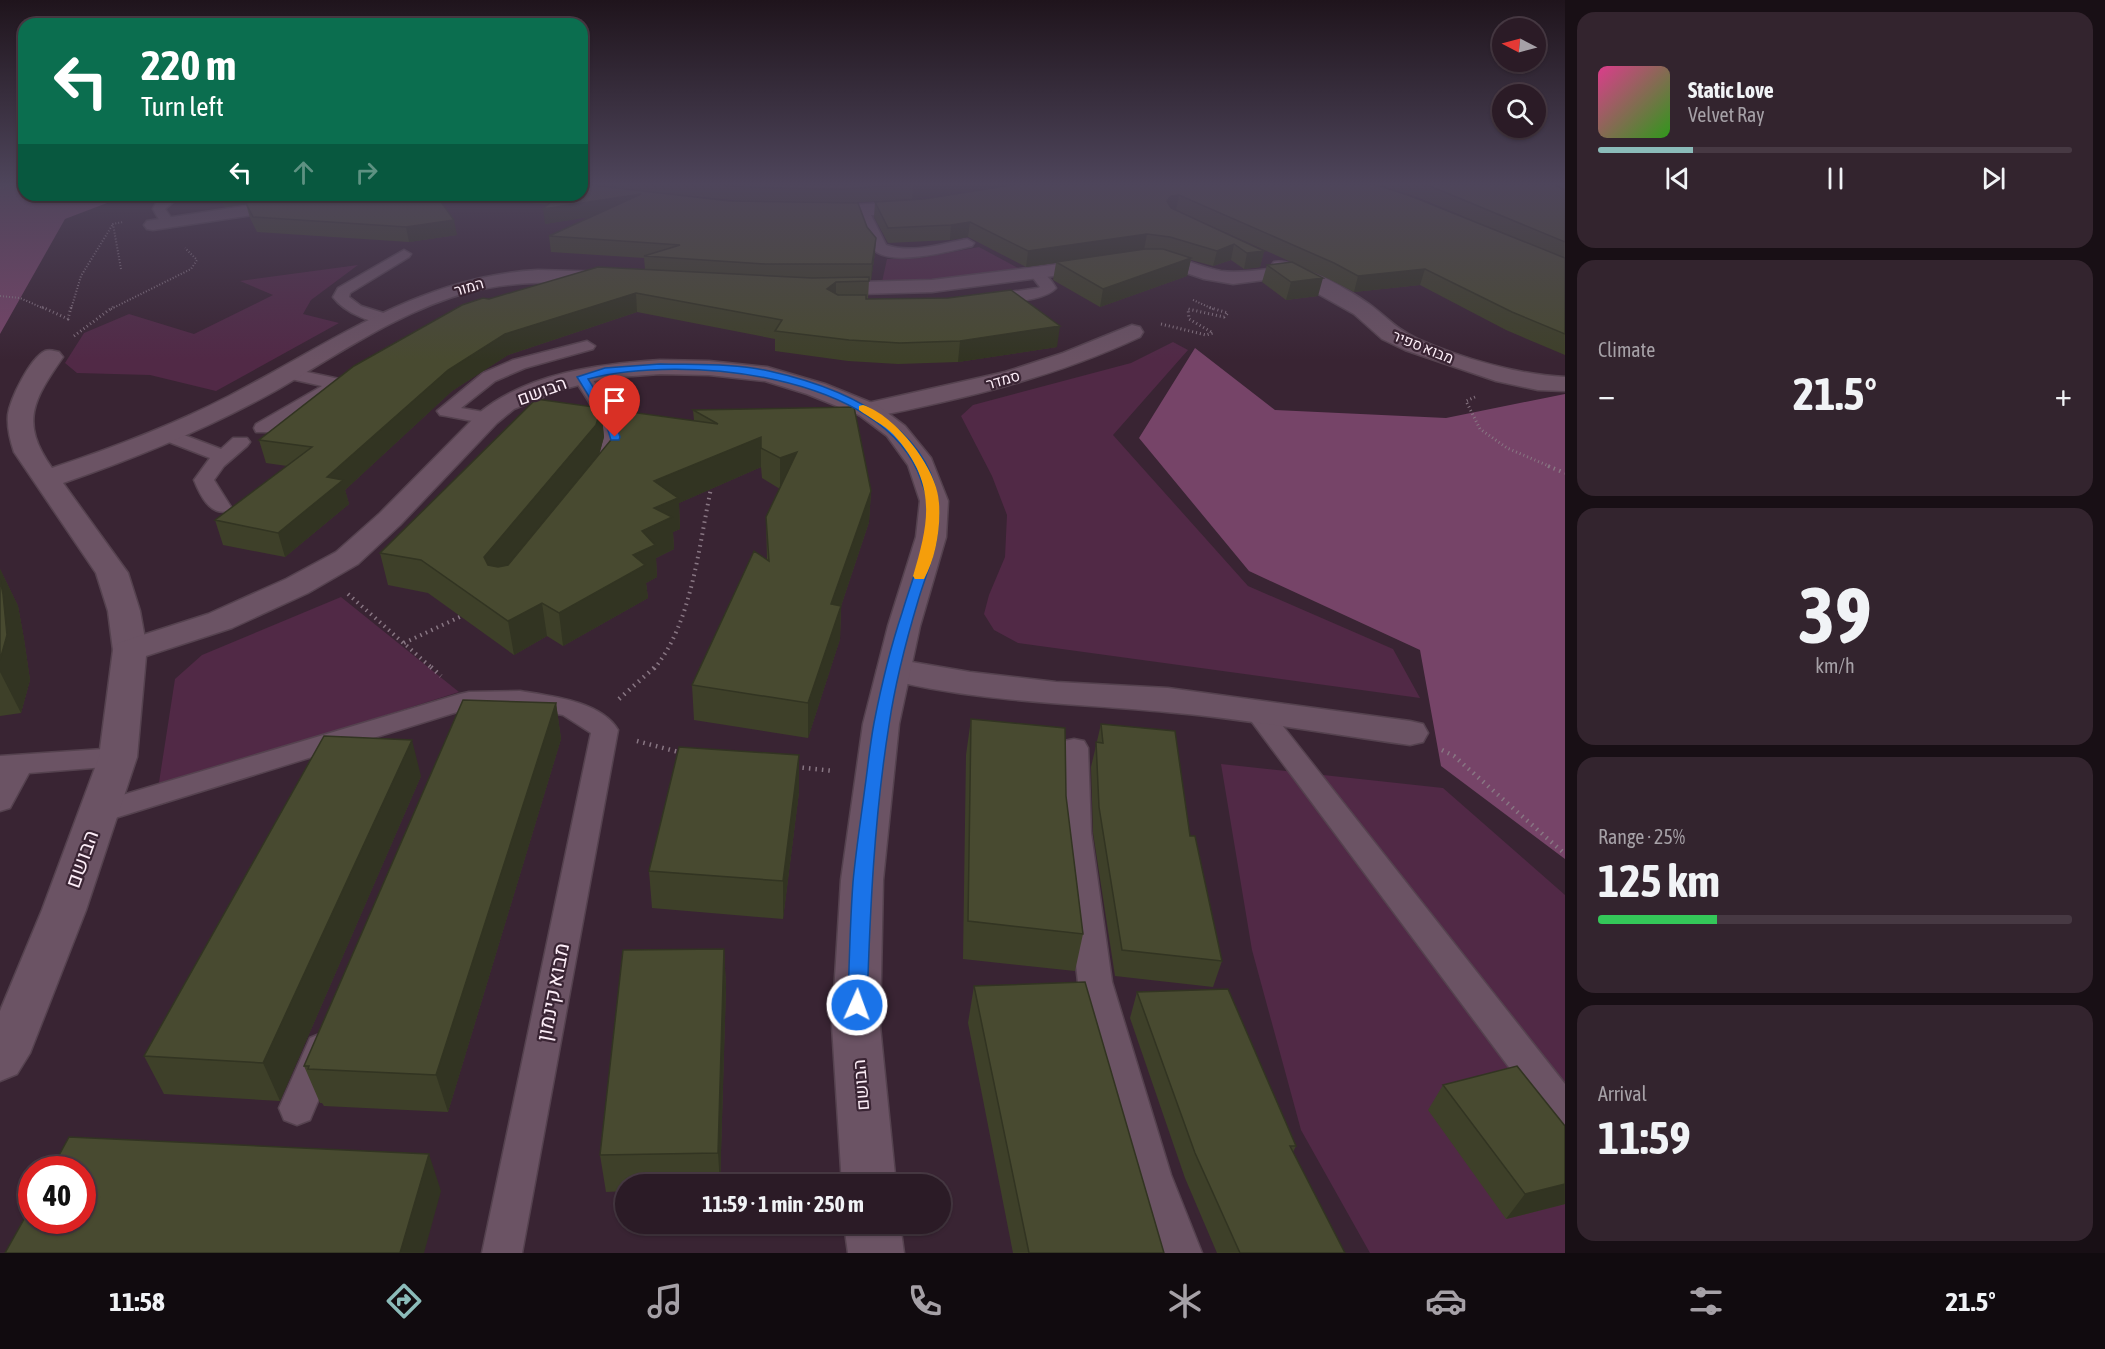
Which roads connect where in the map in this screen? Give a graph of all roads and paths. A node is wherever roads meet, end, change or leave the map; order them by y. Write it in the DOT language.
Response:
graph roads {
  1 [pos="102,242"];
  2 [pos="182,242"];
  3 [pos="877,242"];
  4 [pos="968,243"];
  5 [pos="404,254"];
  6 [pos="1258,256"];
  7 [pos="1289,271"];
  8 [pos="1037,274"];
  9 [pos="632,280"];
  10 [pos="801,288"];
  11 [pos="0,296"];
  12 [pos="1191,296"];
  13 [pos="977,302"];
  14 [pos="387,319"];
  15 [pos="1132,332"];
  16 [pos="51,357"];
  17 [pos="584,362"];
  18 [pos="288,374"];
  19 [pos="1504,376"];
  20 [pos="1565,384"];
  21 [pos="868,410"];
  22 [pos="488,418"];
  23 [pos="263,428"];
  24 [pos="168,435"];
  25 [pos="240,442"];
  26 [pos="223,456"];
  27 [pos="715,473"];
  28 [pos="1565,473"];
  29 [pos="46,480"];
  30 [pos="590,484"];
  31 [pos="221,507"];
  32 [pos="322,572"];
  33 [pos="468,613"];
  34 [pos="404,643"];
  35 [pos="130,650"];
  36 [pos="894,670"];
  37 [pos="469,700"];
  38 [pos="1258,712"];
  39 [pos="597,726"];
  40 [pos="455,733"];
  41 [pos="1410,733"];
  42 [pos="1074,748"];
  43 [pos="684,753"];
  44 [pos="118,758"];
  45 [pos="9,766"];
  46 [pos="793,767"];
  47 [pos="875,775"];
  48 [pos="0,801"];
  49 [pos="99,812"];
  50 [pos="1565,854"];
  51 [pos="334,1020"];
  52 [pos="0,1059"];
  53 [pos="297,1108"];
  54 [pos="1565,1113"];
  55 [pos="868,1174"];
  56 [pos="873,1234"];
  57 [pos="502,1253"];
  58 [pos="876,1253"];
  59 [pos="1182,1253"];
  1 -- 11 [label="path"];
  2 -- 16 [label="path"];
  3 -- 4 [label="lane"];
  5 -- 14 [label="lane"];
  6 -- 7 [label="street, מבוא ספיר"];
  7 -- 8 [label="street"];
  7 -- 19 [label="street, מבוא ספיר"];
  8 -- 10 [label="street"];
  8 -- 13 [label="lane"];
  9 -- 14 [label="street, המור"];
  12 -- 15 [label="path"];
  14 -- 18 [label="street, המור"];
  15 -- 21 [label="street, סמדר"];
  16 -- 29 [label="street, הבושם"];
  17 -- 21 [label="street, הבושם"];
  17 -- 22 [label="street, הבושם"];
  17 -- 22 [label="lane"];
  17 -- 30 [label="lane"];
  18 -- 23 [label="lane"];
  18 -- 24 [label="street, המור"];
  19 -- 20 [label="street, מבוא ספיר"];
  19 -- 28 [label="path"];
  21 -- 36 [label="street, הבושם"];
  22 -- 32 [label="street, הבושם"];
  24 -- 26 [label="lane"];
  24 -- 29 [label="street, המור"];
  25 -- 26 [label="lane"];
  26 -- 31 [label="lane"];
  27 -- 39 [label="path"];
  29 -- 35 [label="street, הבושם"];
  32 -- 34 [label="path"];
  32 -- 35 [label="street, הבושם"];
  33 -- 34 [label="path"];
  34 -- 37 [label="path"];
  35 -- 44 [label="street, הבושם"];
  36 -- 38 [label="street"];
  36 -- 47 [label="street, הבושם"];
  37 -- 39 [label="lane"];
  37 -- 40 [label="lane"];
  37 -- 49 [label="lane"];
  38 -- 41 [label="street"];
  38 -- 54 [label="lane"];
  39 -- 43 [label="path"];
  39 -- 57 [label="lane, מבוא קינמון"];
  41 -- 50 [label="path"];
  42 -- 59 [label="lane"];
  44 -- 45 [label="lane"];
  44 -- 49 [label="street, הבושם"];
  45 -- 48 [label="lane"];
  46 -- 47 [label="path"];
  47 -- 55 [label="street, הבושם"];
  49 -- 52 [label="street, הבושם"];
  51 -- 53 [label="lane"];
  56 -- 58 [label="street"];
}
